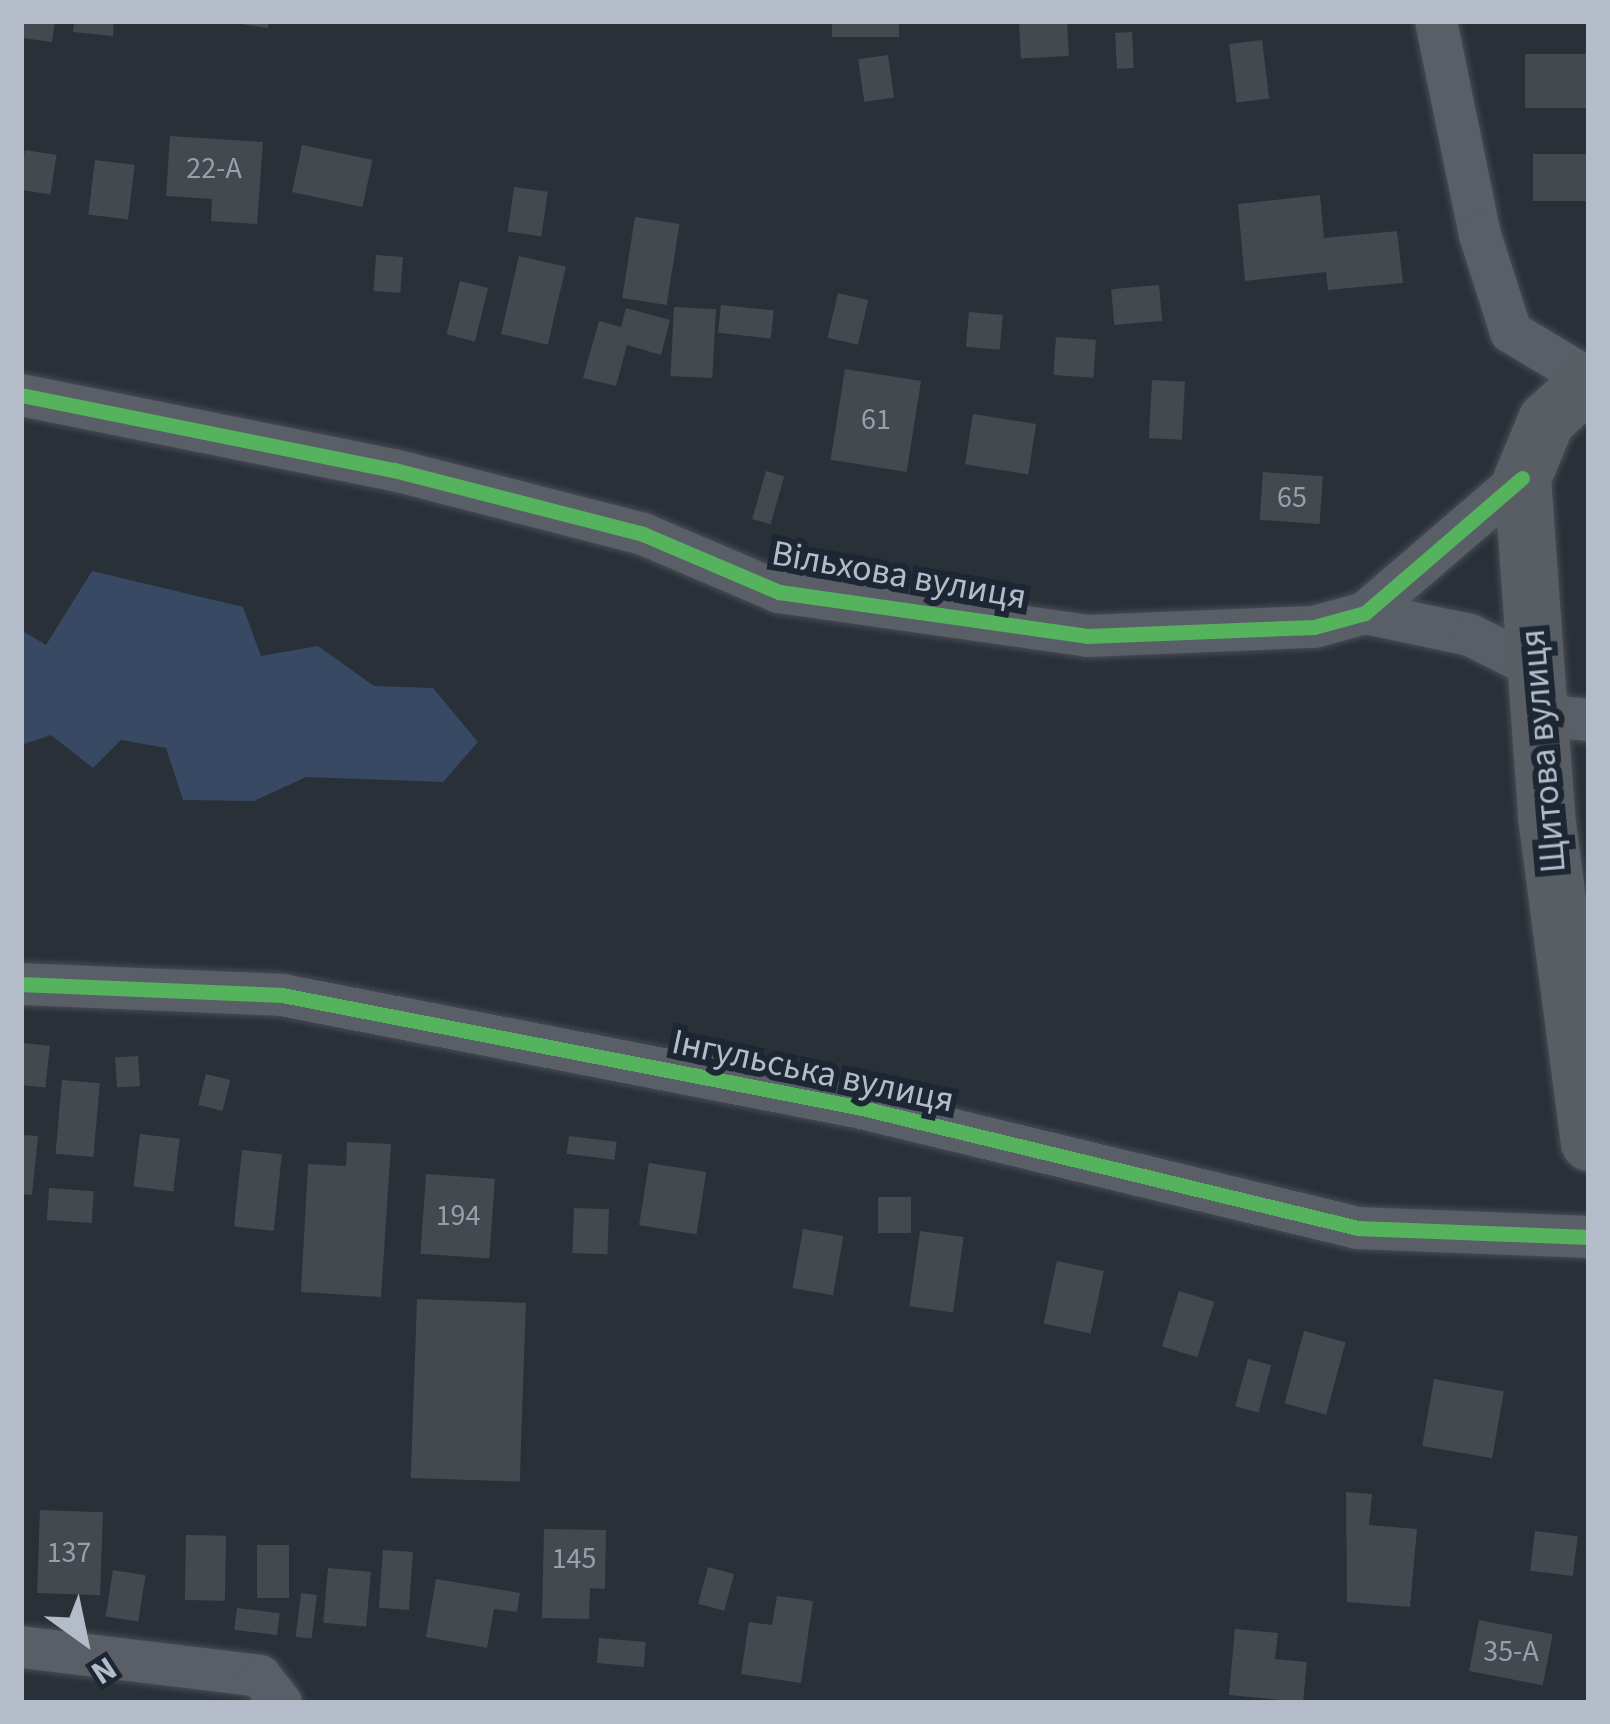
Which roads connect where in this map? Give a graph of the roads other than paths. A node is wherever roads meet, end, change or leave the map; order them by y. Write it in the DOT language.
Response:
graph roads {
  1 [pos="1436,21"];
  2 [pos="1589,380"];
  3 [pos="21,395"];
  4 [pos="1522,478"];
  5 [pos="1365,613"];
  6 [pos="1553,700"];
  7 [pos="21,984"];
  8 [pos="1589,1142"];
  9 [pos="1589,1237"];
  10 [pos="21,1648"];
  11 [pos="281,1703"];
  1 -- 2 [label="street"];
  2 -- 4 [label="street, Щитова вулиця"];
  3 -- 5 [label="street, Вільхова вулиця"];
  4 -- 5 [label="street, Вільхова вулиця"];
  4 -- 6 [label="street, Щитова вулиця"];
  5 -- 6 [label="street"];
  6 -- 8 [label="street, Щитова вулиця"];
  7 -- 9 [label="street, Інгульська вулиця"];
  10 -- 11 [label="street"];
}
